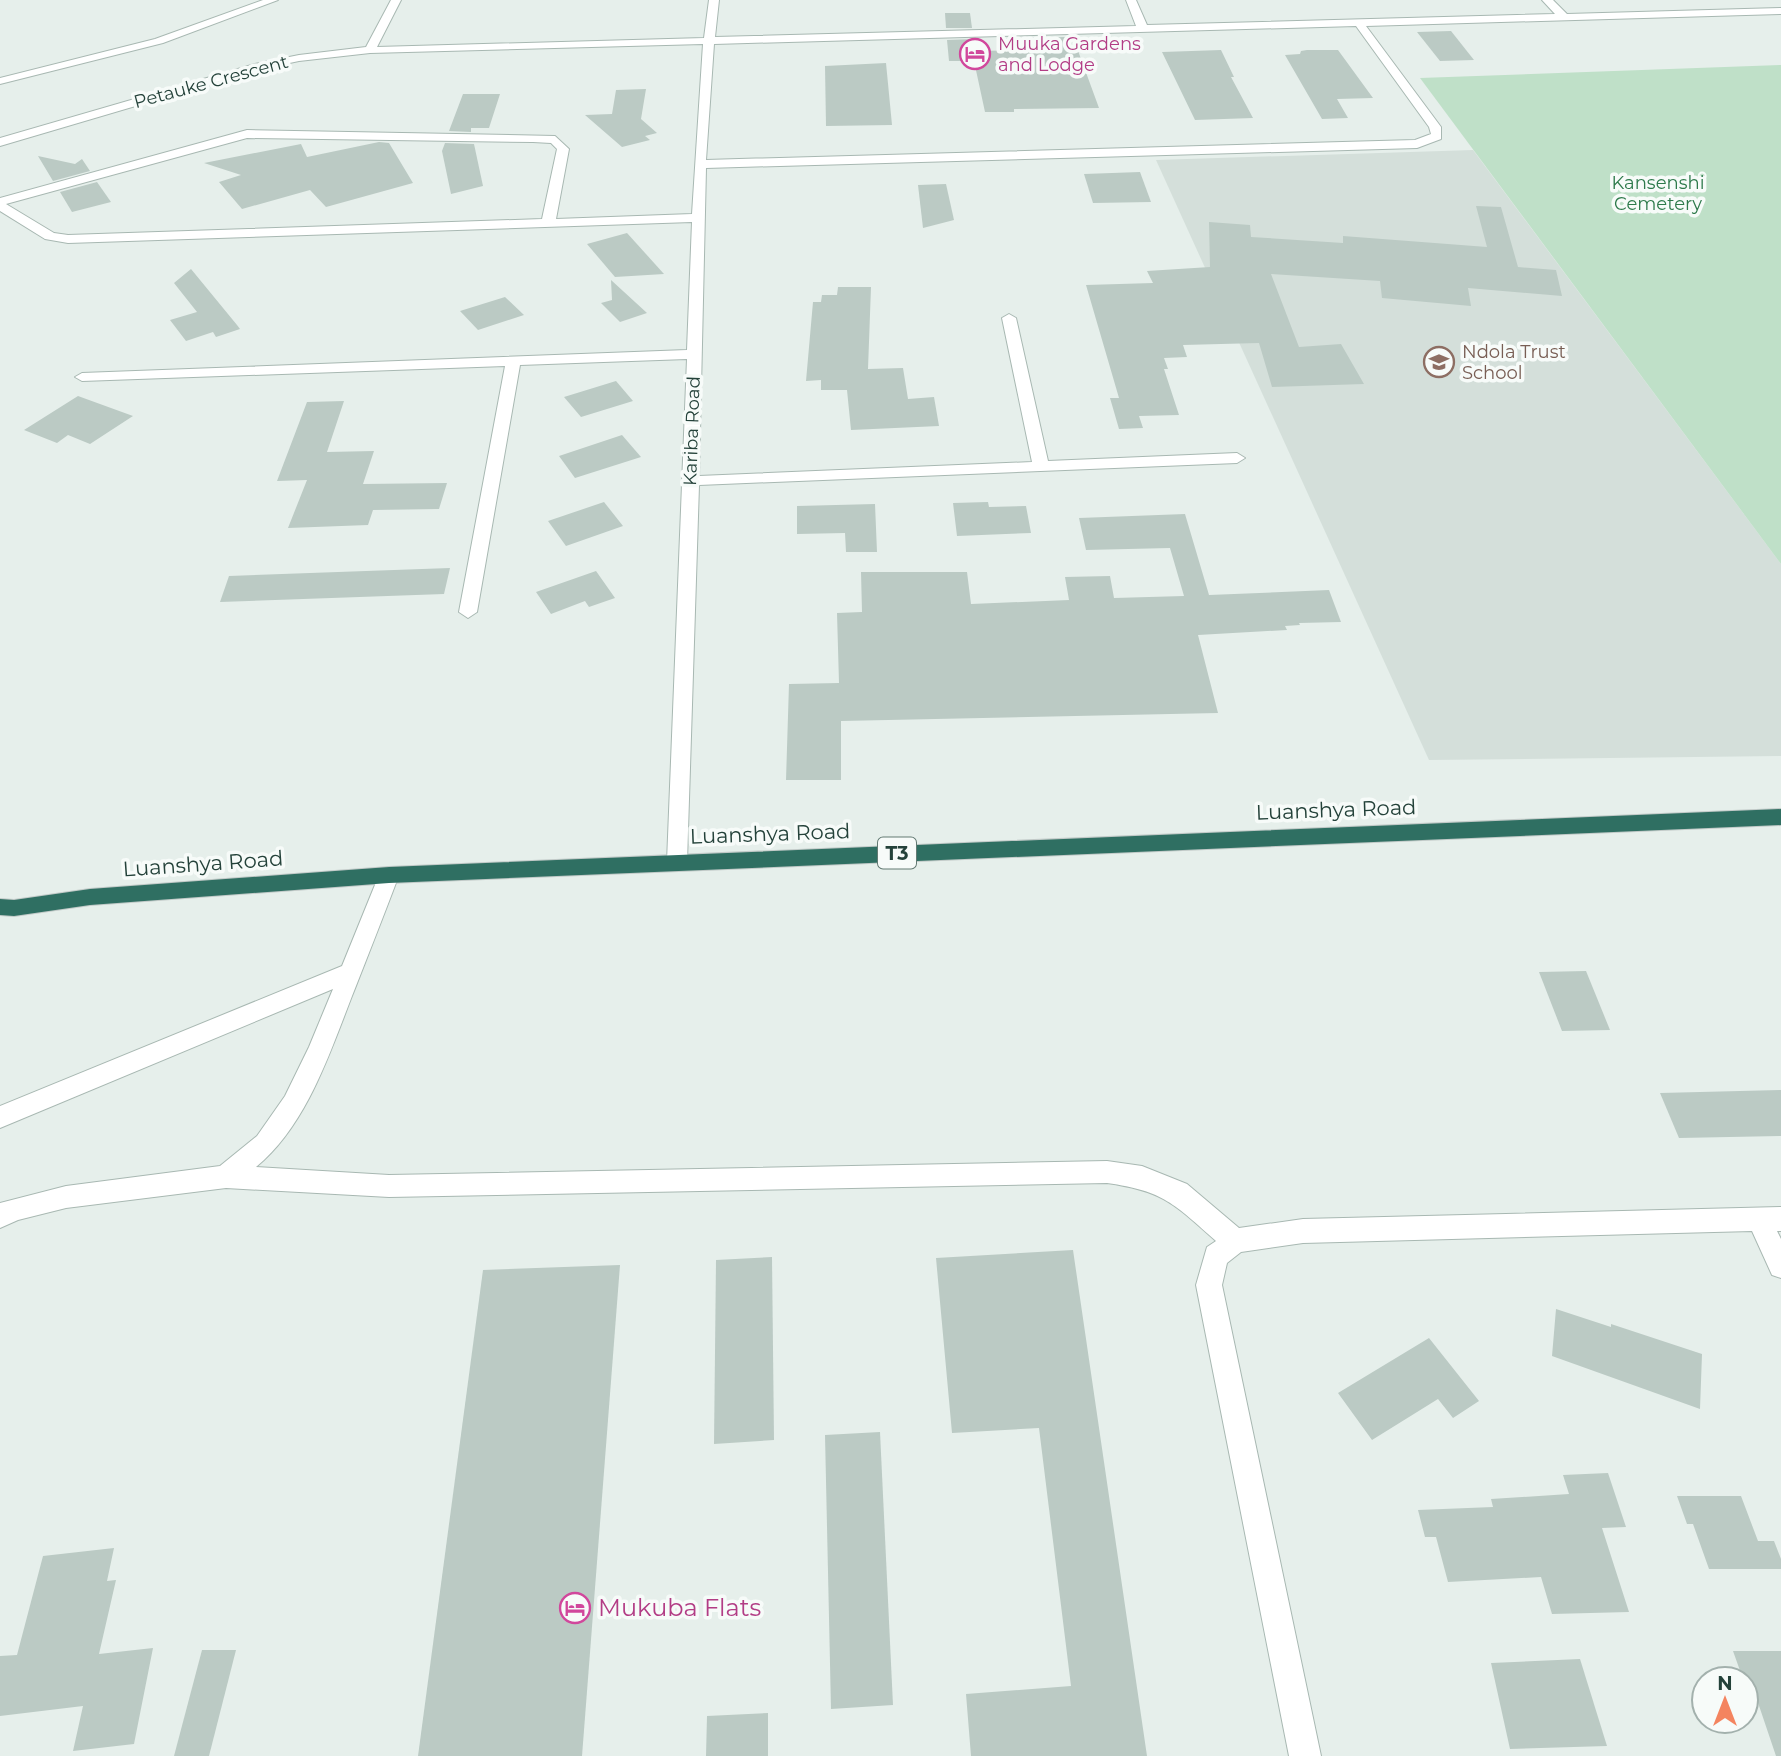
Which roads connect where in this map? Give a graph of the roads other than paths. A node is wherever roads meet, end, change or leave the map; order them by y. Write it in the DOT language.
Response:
graph roads {
  1 [pos="273,0"];
  2 [pos="396,0"];
  3 [pos="714,0"];
  4 [pos="1130,0"];
  5 [pos="1547,0"];
  6 [pos="1781,11"];
  7 [pos="1564,18"];
  8 [pos="1359,23"];
  9 [pos="1143,29"];
  10 [pos="708,40"];
  11 [pos="370,50"];
  12 [pos="0,81"];
  13 [pos="0,142"];
  14 [pos="701,164"];
  15 [pos="0,204"];
  16 [pos="699,218"];
  17 [pos="548,224"];
  18 [pos="1009,318"];
  19 [pos="695,354"];
  20 [pos="513,362"];
  21 [pos="82,377"];
  22 [pos="1237,458"];
  23 [pos="1041,465"];
  24 [pos="690,481"];
  25 [pos="468,612"];
  26 [pos="1781,817"];
  27 [pos="677,862"];
  28 [pos="389,874"];
  29 [pos="5,910"];
  30 [pos="350,972"];
  31 [pos="0,1117"];
  32 [pos="226,1177"];
  33 [pos="0,1216"];
  34 [pos="1770,1220"];
  35 [pos="1235,1241"];
  36 [pos="1781,1266"];
  37 [pos="1305,1756"];
  1 -- 12 [label="street"];
  2 -- 11 [label="street"];
  3 -- 10 [label="street, Kariba Road"];
  4 -- 9 [label="street"];
  5 -- 7 [label="street"];
  6 -- 7 [label="street, Petauke Crescent"];
  7 -- 8 [label="street, Petauke Crescent"];
  8 -- 9 [label="street, Petauke Crescent"];
  8 -- 14 [label="street"];
  9 -- 10 [label="street, Petauke Crescent"];
  10 -- 11 [label="street, Petauke Crescent"];
  10 -- 14 [label="street, Kariba Road"];
  11 -- 13 [label="street, Petauke Crescent"];
  14 -- 16 [label="street, Kariba Road"];
  15 -- 17 [label="street"];
  15 -- 17 [label="street"];
  16 -- 17 [label="street"];
  16 -- 19 [label="street, Kariba Road"];
  18 -- 23 [label="street"];
  19 -- 20 [label="street"];
  19 -- 24 [label="street, Kariba Road"];
  20 -- 21 [label="street"];
  20 -- 25 [label="street"];
  22 -- 23 [label="street"];
  23 -- 24 [label="street"];
  24 -- 27 [label="street, Kariba Road"];
  26 -- 27 [label="highway, Luanshya Road / T3"];
  27 -- 28 [label="highway, Luanshya Road / T3"];
  28 -- 29 [label="highway, Luanshya Road / T3"];
  28 -- 30 [label="street"];
  30 -- 31 [label="street"];
  30 -- 32 [label="street"];
  32 -- 33 [label="street"];
  32 -- 35 [label="street"];
  34 -- 35 [label="street"];
  34 -- 36 [label="street"];
  35 -- 37 [label="street"];
}
